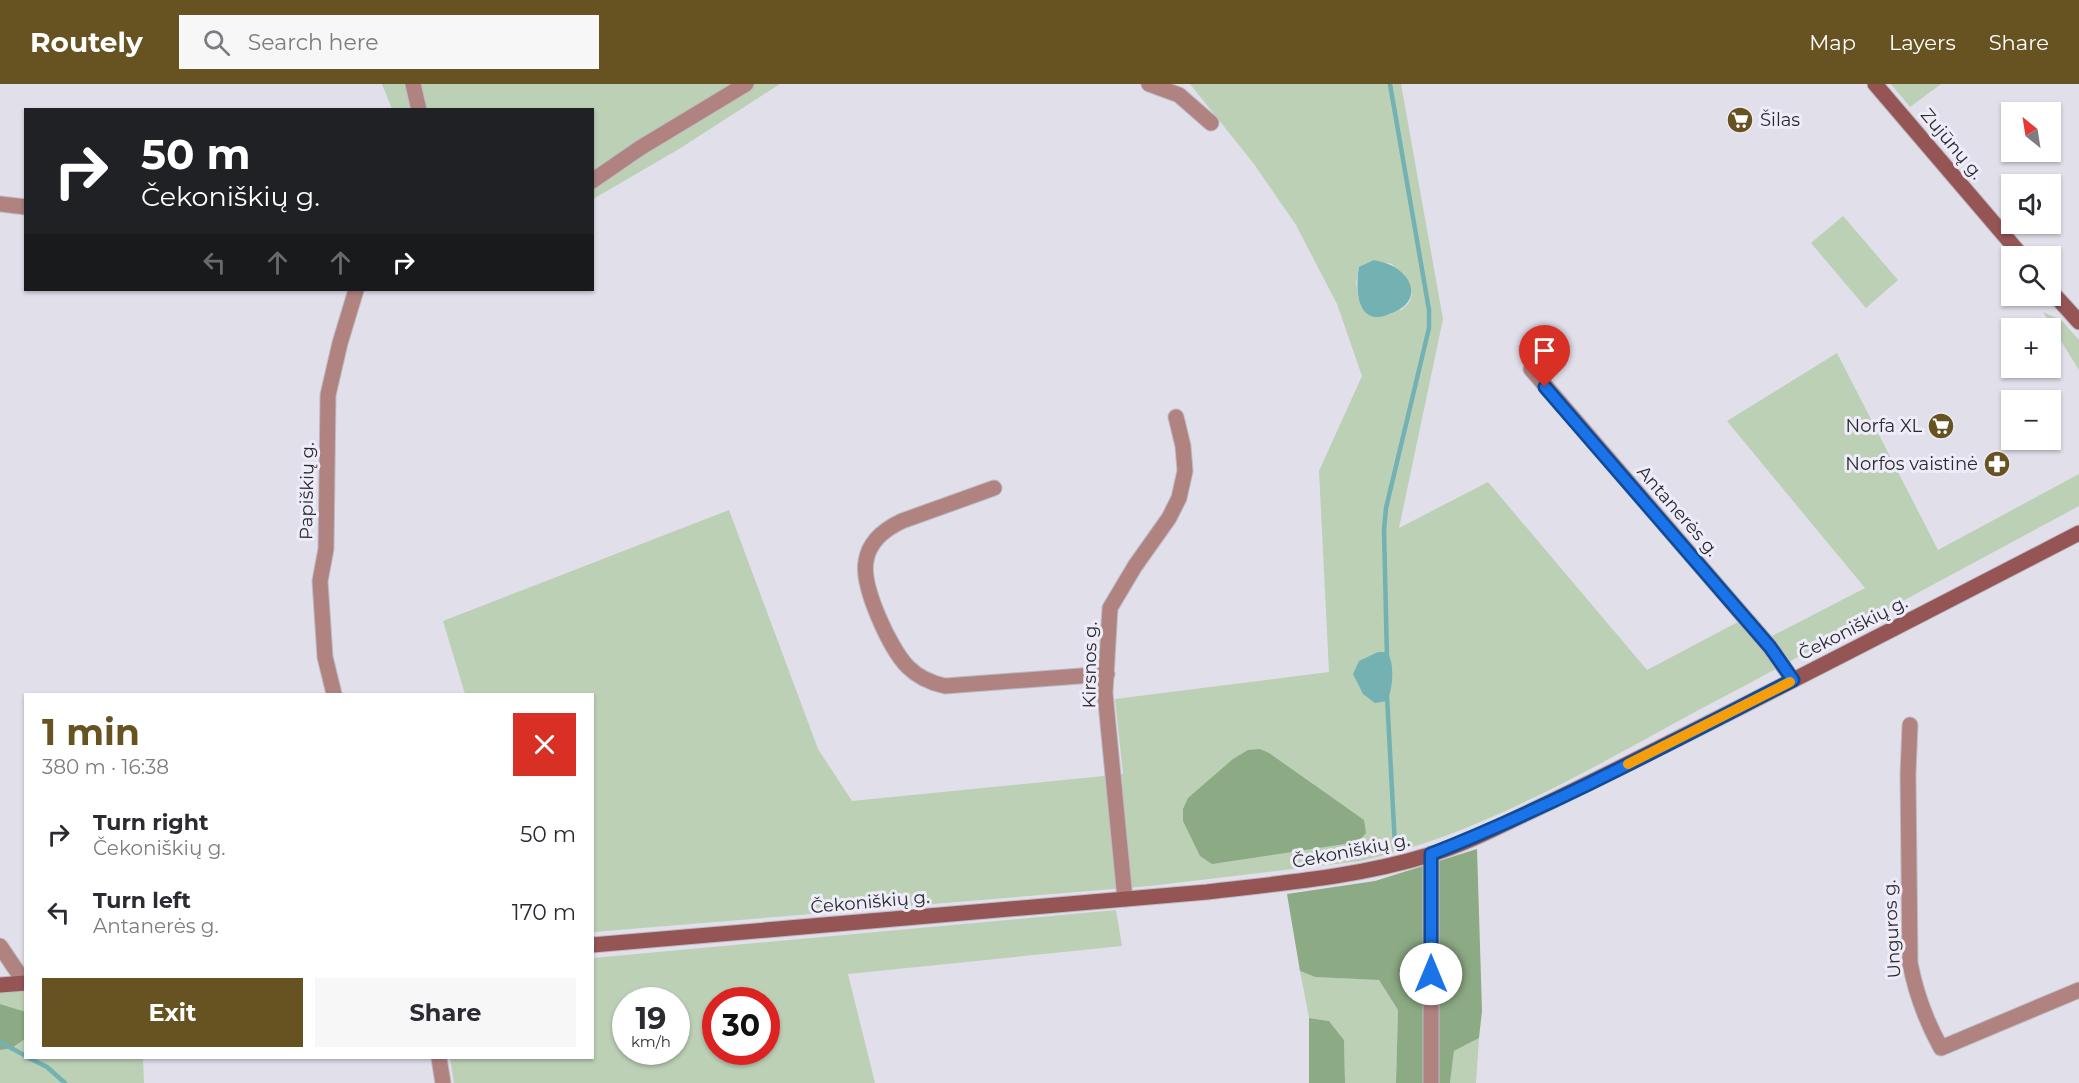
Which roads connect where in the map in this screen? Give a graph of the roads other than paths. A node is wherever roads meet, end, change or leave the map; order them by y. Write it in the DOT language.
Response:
graph roads {
  1 [pos="413,84"];
  2 [pos="746,84"];
  3 [pos="1149,84"];
  4 [pos="1875,84"];
  5 [pos="419,108"];
  6 [pos="1211,123"];
  7 [pos="594,180"];
  8 [pos="0,204"];
  9 [pos="24,207"];
  10 [pos="2013,246"];
  11 [pos="356,291"];
  12 [pos="2061,302"];
  13 [pos="2079,322"];
  14 [pos="1531,369"];
  15 [pos="1176,417"];
  16 [pos="994,488"];
  17 [pos="2079,532"];
  18 [pos="1107,674"];
  19 [pos="1793,680"];
  20 [pos="334,693"];
  21 [pos="1910,725"];
  22 [pos="1431,854"];
  23 [pos="1125,899"];
  24 [pos="594,945"];
  25 [pos="0,946"];
  26 [pos="24,982"];
  27 [pos="24,983"];
  28 [pos="0,984"];
  29 [pos="2079,990"];
  30 [pos="439,1059"];
  31 [pos="443,1083"];
  32 [pos="1431,1083"];
  1 -- 5 [label="street"];
  2 -- 7 [label="street"];
  3 -- 6 [label="street"];
  4 -- 10 [label="main road, Zujūnų g."];
  8 -- 9 [label="street"];
  11 -- 20 [label="street, Papiškių g."];
  12 -- 13 [label="main road"];
  14 -- 19 [label="street, Antanerės g."];
  15 -- 18 [label="street, Kirsnos g."];
  16 -- 18 [label="street"];
  17 -- 19 [label="main road, Čekoniškių g."];
  18 -- 23 [label="street, Kirsnos g."];
  19 -- 22 [label="main road, Čekoniškių g."];
  21 -- 29 [label="street, Unguros g."];
  22 -- 23 [label="main road, Čekoniškių g."];
  22 -- 32 [label="street"];
  23 -- 24 [label="main road, Čekoniškių g."];
  25 -- 26 [label="street"];
  27 -- 28 [label="main road"];
  30 -- 31 [label="street"];
}
